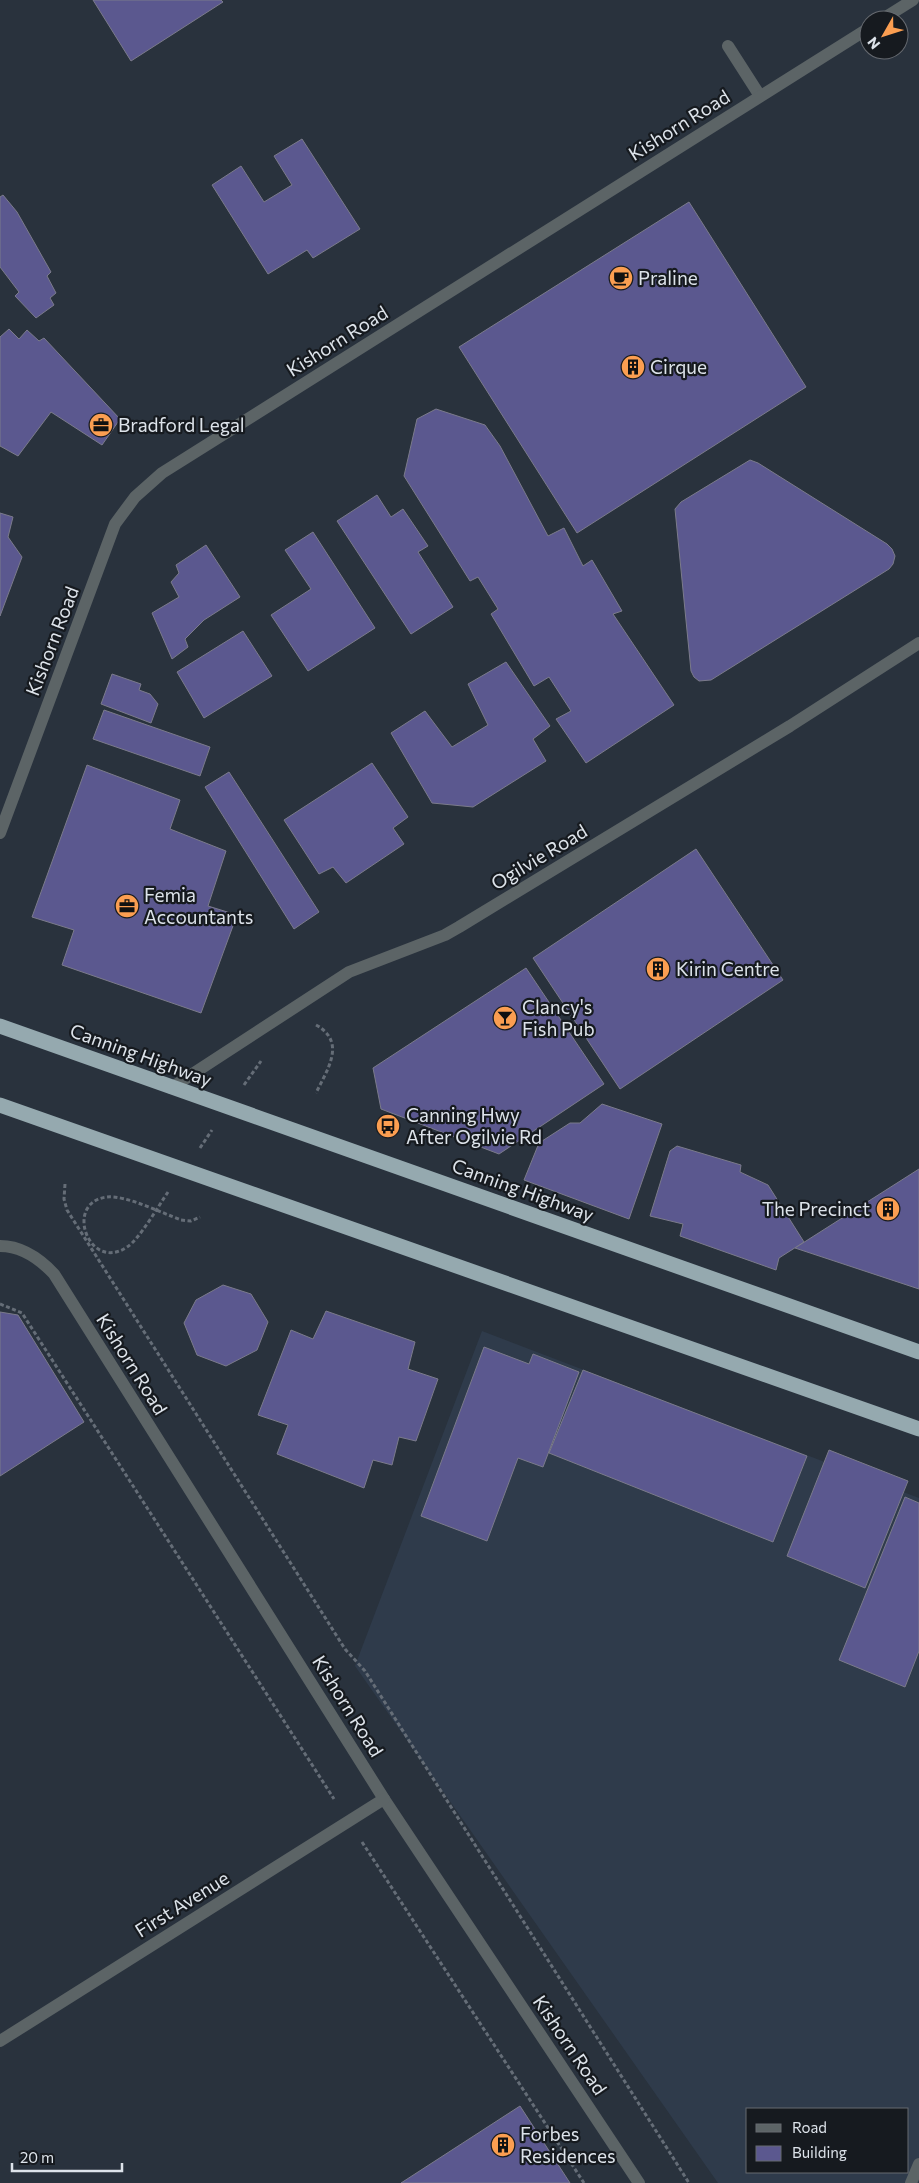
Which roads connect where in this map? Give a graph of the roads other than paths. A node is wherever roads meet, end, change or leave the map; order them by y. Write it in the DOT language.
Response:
graph roads {
  1 [pos="913,0"];
  2 [pos="897,10"];
  3 [pos="859,34"];
  4 [pos="728,46"];
  5 [pos="760,96"];
  6 [pos="919,643"];
  7 [pos="0,832"];
  8 [pos="0,1026"];
  9 [pos="171,1088"];
  10 [pos="0,1105"];
  11 [pos="0,1246"];
  12 [pos="919,1352"];
  13 [pos="919,1429"];
  14 [pos="384,1799"];
  15 [pos="0,2041"];
  16 [pos="919,2164"];
  17 [pos="639,2183"];
  18 [pos="911,2183"];
  1 -- 2 [label="street"];
  3 -- 5 [label="street, Kishorn Road"];
  4 -- 5 [label="street"];
  5 -- 7 [label="street, Kishorn Road"];
  6 -- 9 [label="street, Ogilvie Road"];
  8 -- 9 [label="highway, Canning Highway"];
  9 -- 12 [label="highway, Canning Highway"];
  10 -- 13 [label="highway"];
  11 -- 14 [label="street, Kishorn Road"];
  14 -- 15 [label="street, First Avenue"];
  14 -- 17 [label="street, Kishorn Road"];
  16 -- 18 [label="street"];
}
